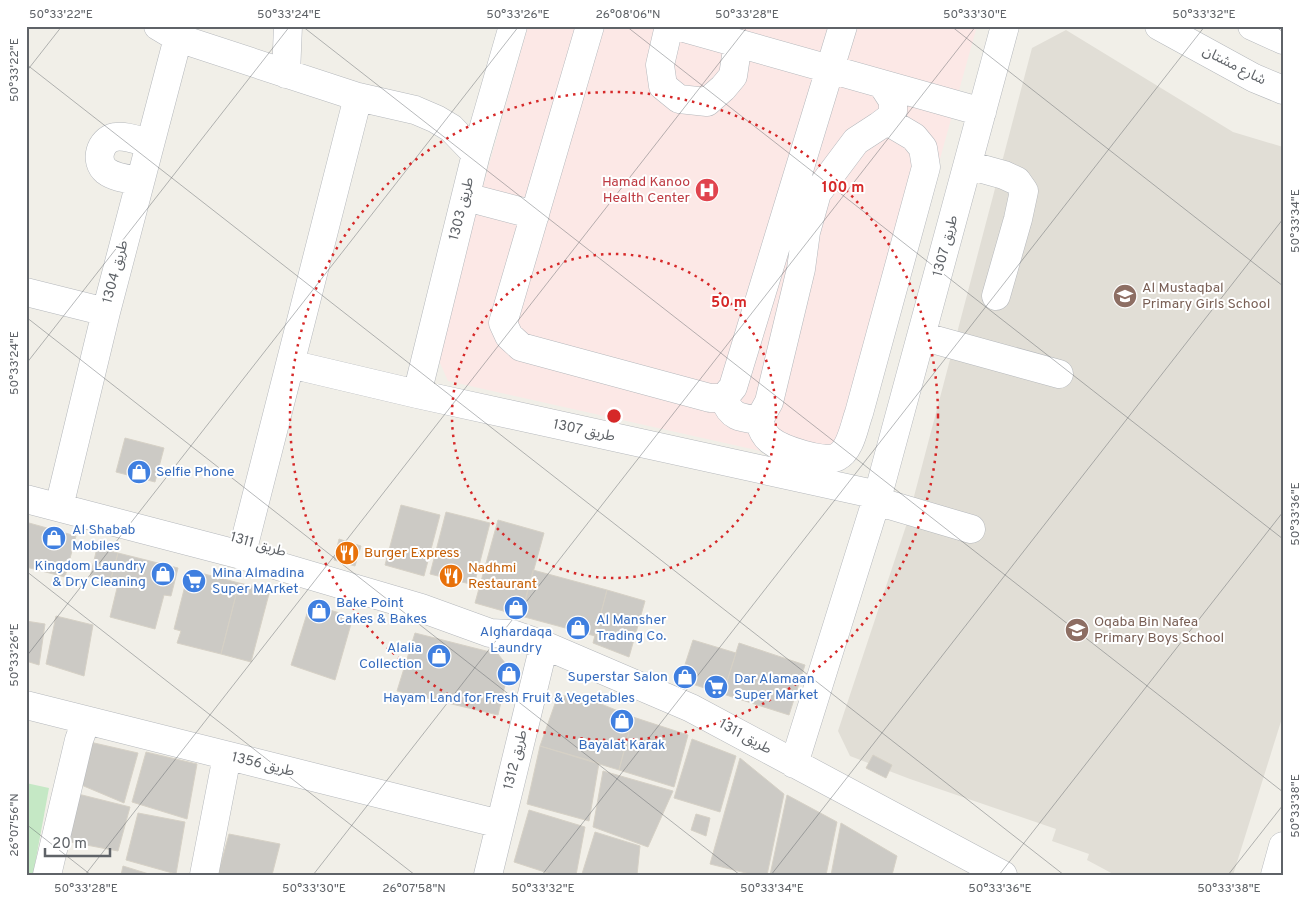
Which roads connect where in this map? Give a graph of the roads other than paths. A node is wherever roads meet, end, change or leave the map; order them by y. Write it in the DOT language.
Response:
graph roads {
  1 [pos="288,26"];
  2 [pos="513,26"];
  3 [pos="590,26"];
  4 [pos="669,26"];
  5 [pos="677,26"];
  6 [pos="843,26"];
  7 [pos="1005,26"];
  8 [pos="1159,26"];
  9 [pos="1252,26"];
  10 [pos="168,32"];
  11 [pos="1283,40"];
  12 [pos="738,43"];
  13 [pos="831,70"];
  14 [pos="286,74"];
  15 [pos="882,84"];
  16 [pos="1283,90"];
  17 [pos="358,97"];
  18 [pos="982,112"];
  19 [pos="887,121"];
  20 [pos="150,144"];
  21 [pos="476,154"];
  22 [pos="968,165"];
  23 [pos="140,181"];
  24 [pos="466,197"];
  25 [pos="534,215"];
  26 [pos="26,292"];
  27 [pos="996,296"];
  28 [pos="106,312"];
  29 [pos="921,336"];
  30 [pos="290,364"];
  31 [pos="1059,374"];
  32 [pos="417,394"];
  33 [pos="724,398"];
  34 [pos="759,420"];
  35 [pos="26,483"];
  36 [pos="877,498"];
  37 [pos="26,499"];
  38 [pos="61,500"];
  39 [pos="972,529"];
  40 [pos="245,541"];
  41 [pos="512,634"];
  42 [pos="544,645"];
  43 [pos="26,705"];
  44 [pos="86,721"];
  45 [pos="227,756"];
  46 [pos="794,764"];
  47 [pos="500,824"];
  48 [pos="1283,846"];
  49 [pos="967,866"];
  50 [pos="47,875"];
  51 [pos="204,875"];
  52 [pos="488,875"];
  53 [pos="1003,875"];
  54 [pos="1275,875"];
  1 -- 14 [label="street"];
  2 -- 21 [label="street, طريق 1303"];
  3 -- 25 [label="street"];
  4 -- 12 [label="street"];
  5 -- 12 [label="street"];
  6 -- 13 [label="street"];
  7 -- 18 [label="street, طريق 1307"];
  8 -- 16 [label="street, شارع مشتان"];
  9 -- 11 [label="street"];
  10 -- 14 [label="street, طريق 1304"];
  10 -- 20 [label="street, طريق 1304"];
  12 -- 13 [label="street"];
  13 -- 15 [label="street"];
  13 -- 33 [label="street"];
  14 -- 17 [label="street, طريق 1304"];
  15 -- 18 [label="street"];
  15 -- 19 [label="street"];
  17 -- 21 [label="street, طريق 1304"];
  17 -- 30 [label="street"];
  18 -- 22 [label="street, طريق 1307"];
  19 -- 34 [label="street"];
  19 -- 34 [label="street"];
  20 -- 23 [label="street, طريق 1304"];
  20 -- 23 [label="street"];
  21 -- 24 [label="street, طريق 1303"];
  22 -- 27 [label="street"];
  22 -- 29 [label="street, طريق 1307"];
  23 -- 28 [label="street, طريق 1304"];
  24 -- 25 [label="street"];
  24 -- 32 [label="street, طريق 1303"];
  25 -- 33 [label="street"];
  26 -- 28 [label="street"];
  28 -- 38 [label="street, طريق 1304"];
  29 -- 31 [label="street"];
  29 -- 36 [label="street, طريق 1307"];
  30 -- 32 [label="street, طريق 1307"];
  30 -- 40 [label="street"];
  32 -- 36 [label="street, طريق 1307"];
  33 -- 34 [label="street"];
  35 -- 38 [label="street, طريق 1311"];
  36 -- 39 [label="street"];
  36 -- 46 [label="street, طريق 1307"];
  37 -- 38 [label="street, طريق 1311"];
  38 -- 40 [label="street, طريق 1311"];
  38 -- 41 [label="street, طريق 1311"];
  40 -- 41 [label="street, طريق 1311"];
  41 -- 42 [label="street, طريق 1311"];
  42 -- 46 [label="street, طريق 1311"];
  42 -- 47 [label="street, طريق 1312"];
  43 -- 44 [label="street, طريق 1356"];
  44 -- 45 [label="street, طريق 1356"];
  44 -- 50 [label="street"];
  45 -- 47 [label="street, طريق 1356"];
  45 -- 51 [label="street"];
  46 -- 49 [label="street, طريق 1311"];
  47 -- 52 [label="street, طريق 1312"];
  48 -- 54 [label="street"];
  49 -- 53 [label="street, طريق 1311"];
}
